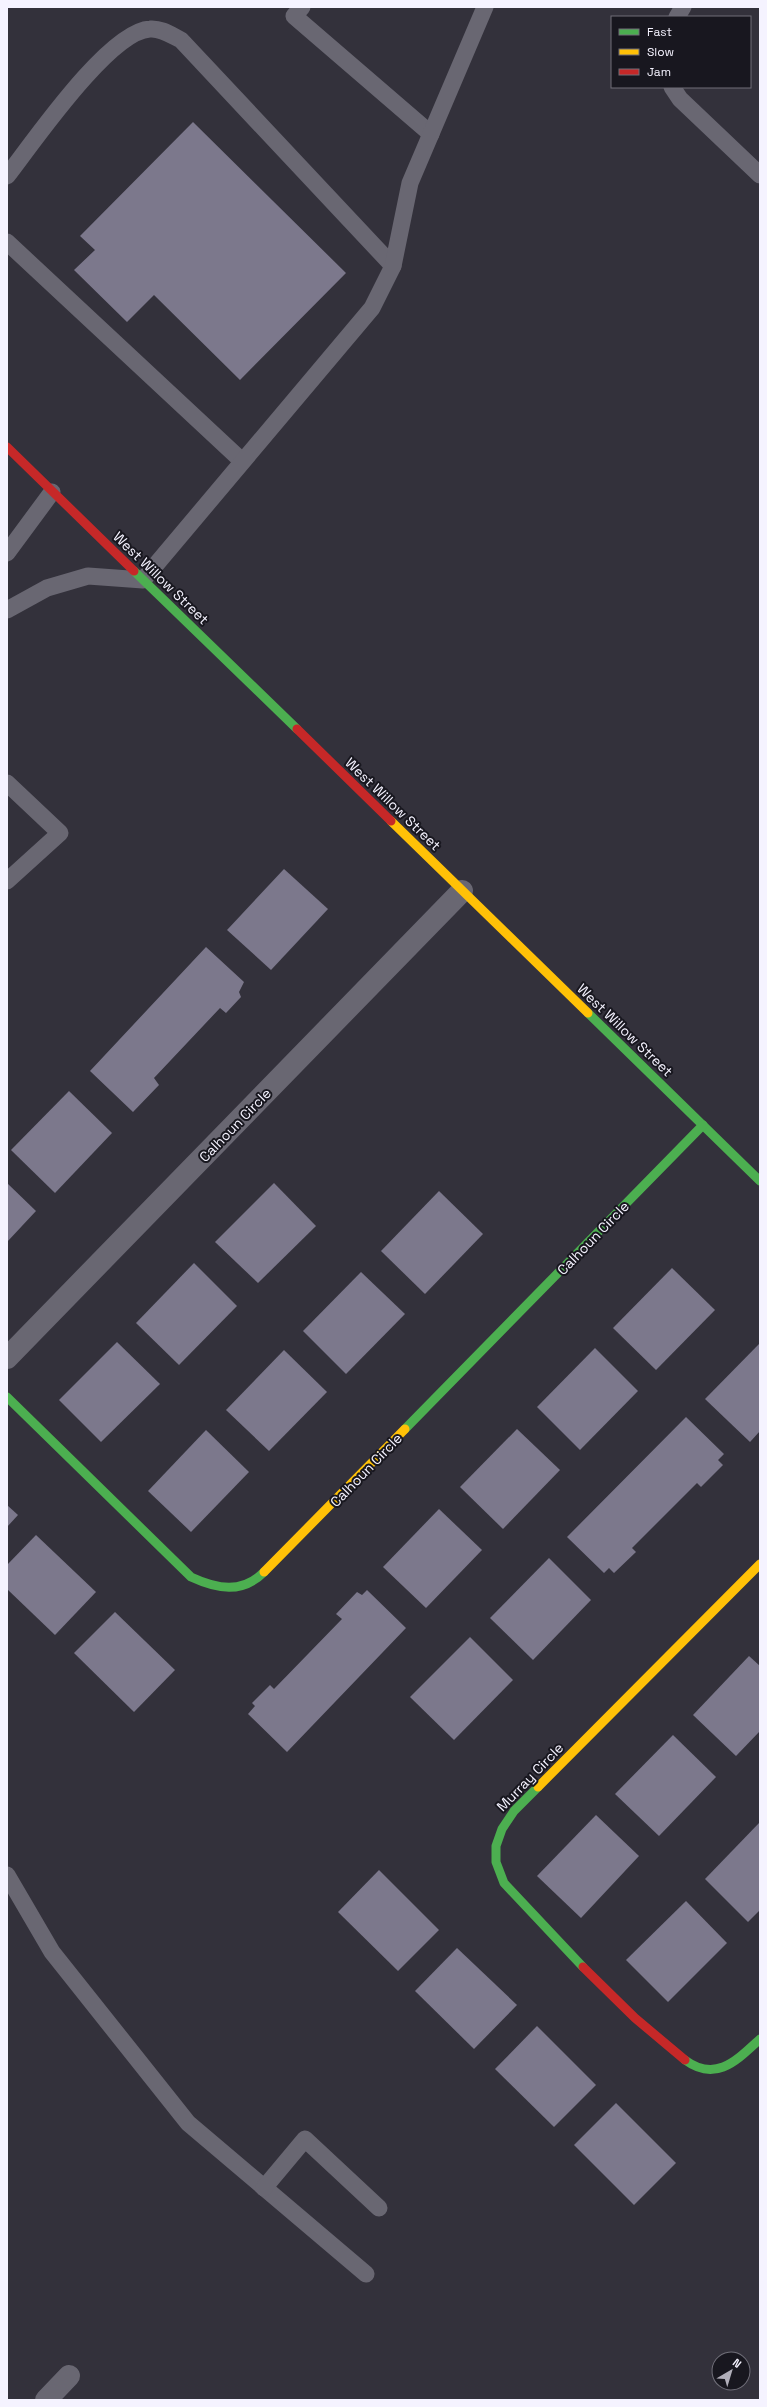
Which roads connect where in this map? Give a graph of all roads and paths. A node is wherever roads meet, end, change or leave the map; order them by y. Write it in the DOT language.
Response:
graph roads {
  1 [pos="302,7"];
  2 [pos="485,7"];
  3 [pos="683,7"];
  4 [pos="678,16"];
  5 [pos="673,88"];
  6 [pos="431,134"];
  7 [pos="760,175"];
  8 [pos="7,176"];
  9 [pos="7,242"];
  10 [pos="393,266"];
  11 [pos="7,447"];
  12 [pos="242,461"];
  13 [pos="52,492"];
  14 [pos="7,553"];
  15 [pos="143,580"];
  16 [pos="7,610"];
  17 [pos="7,783"];
  18 [pos="7,881"];
  19 [pos="462,891"];
  20 [pos="703,1125"];
  21 [pos="760,1181"];
  22 [pos="7,1358"];
  23 [pos="7,1397"];
  24 [pos="760,1564"];
  25 [pos="7,1875"];
  26 [pos="760,2039"];
  27 [pos="264,2188"];
  28 [pos="379,2208"];
  29 [pos="366,2274"];
  30 [pos="69,2376"];
  31 [pos="46,2400"];
  1 -- 6 [label="lane"];
  2 -- 6 [label="lane"];
  3 -- 4 [label="lane"];
  5 -- 7 [label="lane"];
  6 -- 10 [label="lane"];
  8 -- 10 [label="lane"];
  9 -- 12 [label="lane"];
  10 -- 12 [label="lane"];
  11 -- 13 [label="street, West Willow Street"];
  12 -- 15 [label="lane"];
  13 -- 14 [label="lane"];
  13 -- 15 [label="street, West Willow Street"];
  15 -- 16 [label="lane"];
  15 -- 19 [label="street, West Willow Street"];
  17 -- 18 [label="lane"];
  19 -- 20 [label="street, West Willow Street"];
  19 -- 22 [label="street, Calhoun Circle"];
  20 -- 21 [label="street, West Willow Street"];
  20 -- 23 [label="street, Calhoun Circle"];
  24 -- 26 [label="street, Murray Circle"];
  25 -- 27 [label="lane"];
  27 -- 28 [label="lane"];
  27 -- 29 [label="lane"];
  30 -- 31 [label="street"];
}
